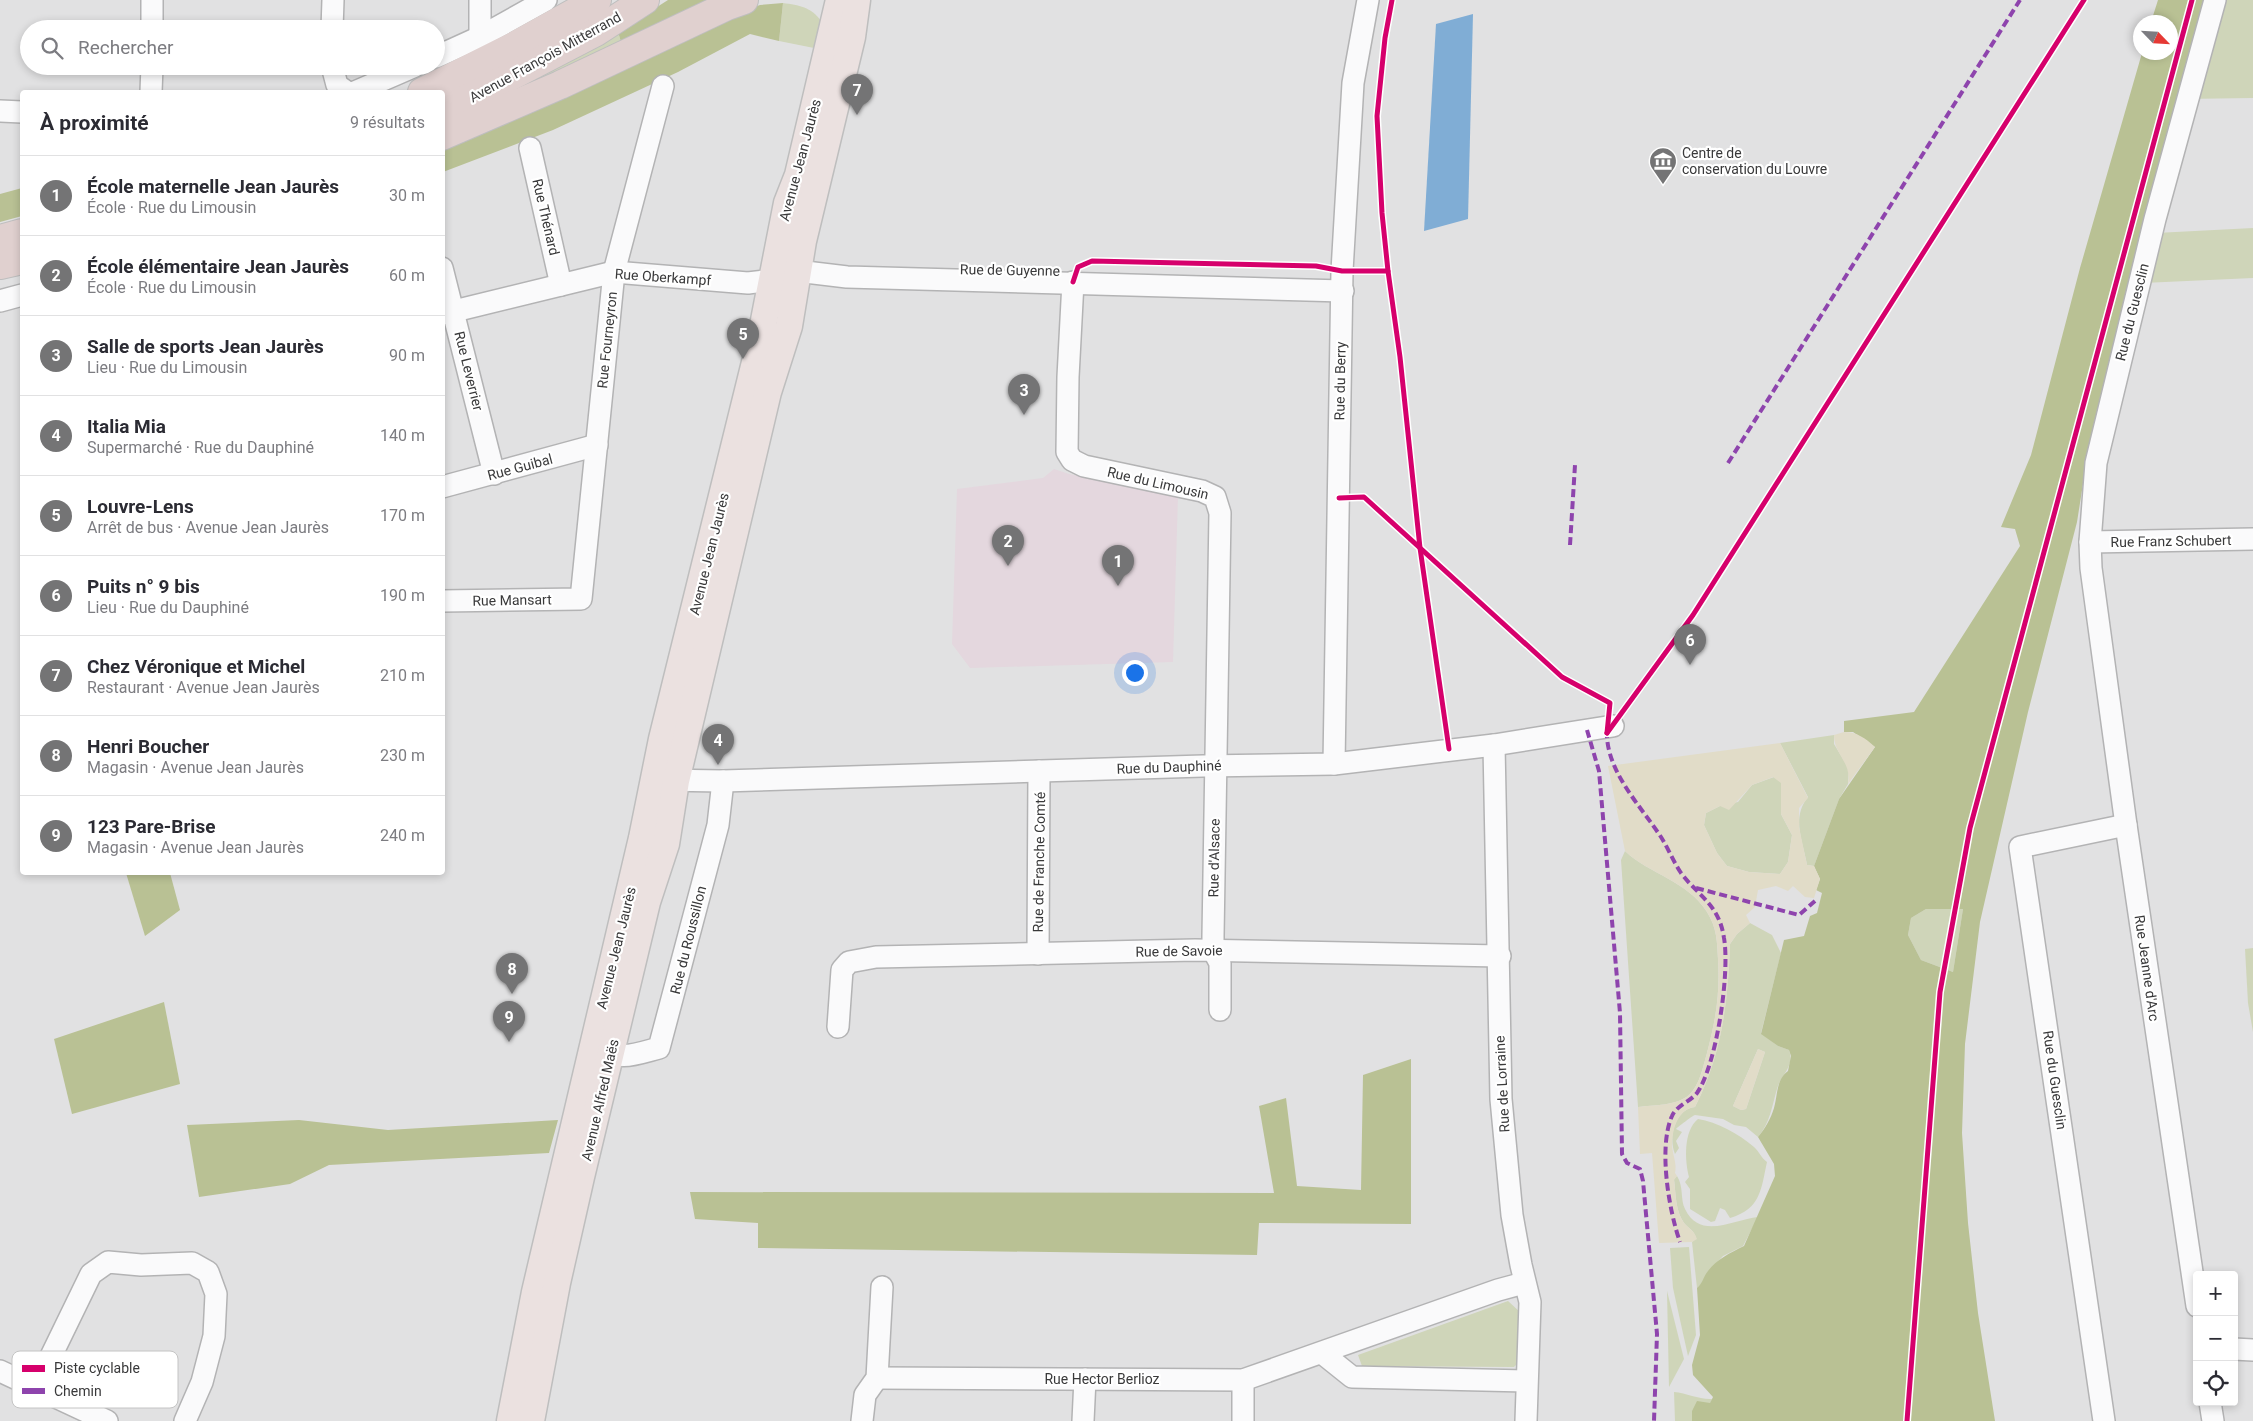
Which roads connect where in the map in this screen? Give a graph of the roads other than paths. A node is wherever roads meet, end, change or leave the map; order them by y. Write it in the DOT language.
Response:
graph roads {
  1 [pos="152,0"];
  2 [pos="332,0"];
  3 [pos="480,0"];
  4 [pos="546,0"];
  5 [pos="597,0"];
  6 [pos="645,0"];
  7 [pos="744,0"];
  8 [pos="839,0"];
  9 [pos="857,0"];
  10 [pos="1368,0"];
  11 [pos="2215,0"];
  12 [pos="152,20"];
  13 [pos="332,20"];
  14 [pos="480,37"];
  15 [pos="445,53"];
  16 [pos="152,75"];
  17 [pos="334,75"];
  18 [pos="394,75"];
  19 [pos="663,86"];
  20 [pos="151,90"];
  21 [pos="344,90"];
  22 [pos="360,90"];
  23 [pos="426,90"];
  24 [pos="445,110"];
  25 [pos="0,111"];
  26 [pos="20,112"];
  27 [pos="445,135"];
  28 [pos="530,148"];
  29 [pos="20,234"];
  30 [pos="0,239"];
  31 [pos="20,261"];
  32 [pos="0,266"];
  33 [pos="797,271"];
  34 [pos="614,272"];
  35 [pos="772,280"];
  36 [pos="1073,282"];
  37 [pos="561,285"];
  38 [pos="445,290"];
  39 [pos="1343,291"];
  40 [pos="20,296"];
  41 [pos="0,301"];
  42 [pos="448,313"];
  43 [pos="597,448"];
  44 [pos="494,474"];
  45 [pos="445,486"];
  46 [pos="2253,539"];
  47 [pos="2090,542"];
  48 [pos="582,599"];
  49 [pos="445,601"];
  50 [pos="2100,630"];
  51 [pos="1613,726"];
  52 [pos="1494,745"];
  53 [pos="1334,764"];
  54 [pos="1216,766"];
  55 [pos="1040,771"];
  56 [pos="665,780"];
  57 [pos="723,781"];
  58 [pos="2126,825"];
  59 [pos="1213,950"];
  60 [pos="1038,954"];
  61 [pos="1500,956"];
  62 [pos="1220,1010"];
  63 [pos="838,1027"];
  64 [pos="601,1049"];
  65 [pos="2193,1279"];
  66 [pos="1524,1282"];
  67 [pos="882,1287"];
  68 [pos="2238,1349"];
  69 [pos="2253,1350"];
  70 [pos="54,1351"];
  71 [pos="1322,1353"];
  72 [pos="0,1371"];
  73 [pos="12,1376"];
  74 [pos="877,1378"];
  75 [pos="1085,1379"];
  76 [pos="1243,1380"];
  77 [pos="1526,1381"];
  78 [pos="2211,1406"];
  79 [pos="80,1408"];
  80 [pos="107,1421"];
  81 [pos="185,1421"];
  82 [pos="510,1421"];
  83 [pos="531,1421"];
  84 [pos="862,1421"];
  85 [pos="1083,1421"];
  86 [pos="1243,1421"];
  87 [pos="1526,1421"];
  88 [pos="2104,1421"];
  89 [pos="2213,1421"];
  1 -- 12 [label="street"];
  2 -- 13 [label="street"];
  3 -- 14 [label="street"];
  4 -- 14 [label="street"];
  5 -- 23 [label="highway, Avenue François Mitterrand"];
  6 -- 24 [label="highway, Avenue François Mitterrand"];
  7 -- 27 [label="highway"];
  8 -- 35 [label="main road, Avenue Jean Jaurès"];
  9 -- 33 [label="main road, Avenue Jean Jaurès"];
  10 -- 39 [label="street, Rue du Berry"];
  11 -- 47 [label="street, Rue du Guesclin"];
  14 -- 15 [label="street"];
  16 -- 20 [label="street"];
  17 -- 21 [label="street"];
  18 -- 22 [label="street"];
  19 -- 34 [label="street, Rue Fourneyron"];
  25 -- 26 [label="street"];
  28 -- 37 [label="street, Rue Thénard"];
  29 -- 30 [label="highway"];
  31 -- 32 [label="highway"];
  33 -- 35 [label="street, Rue Oberkampf"];
  33 -- 36 [label="street, Rue de Guyenne"];
  33 -- 56 [label="main road, Avenue Jean Jaurès"];
  34 -- 35 [label="street, Rue Oberkampf"];
  34 -- 37 [label="street, Rue Oberkampf"];
  34 -- 43 [label="street, Rue Fourneyron"];
  35 -- 56 [label="main road, Avenue Jean Jaurès"];
  36 -- 39 [label="street, Rue de Guyenne"];
  36 -- 54 [label="street, Rue du Limousin"];
  37 -- 42 [label="street, Rue Oberkampf"];
  38 -- 42 [label="street, Rue Leverrier"];
  39 -- 53 [label="street, Rue du Berry"];
  40 -- 41 [label="street"];
  42 -- 44 [label="street, Rue Leverrier"];
  43 -- 44 [label="street, Rue Guibal"];
  43 -- 48 [label="street, Rue Fourneyron"];
  44 -- 45 [label="street, Rue Guibal"];
  46 -- 47 [label="street, Rue Franz Schubert"];
  47 -- 50 [label="street, Rue du Guesclin"];
  48 -- 49 [label="street, Rue Mansart"];
  50 -- 58 [label="street, Rue Jeanne d'Arc"];
  51 -- 52 [label="street, Rue du Dauphiné"];
  52 -- 53 [label="street, Rue du Dauphiné"];
  52 -- 61 [label="street, Rue de Lorraine"];
  53 -- 54 [label="street, Rue du Dauphiné"];
  54 -- 55 [label="street, Rue du Dauphiné"];
  54 -- 59 [label="street, Rue d'Alsace"];
  55 -- 57 [label="street, Rue du Dauphiné"];
  55 -- 60 [label="street, Rue de Franche Comté"];
  56 -- 57 [label="street, Rue du Dauphiné"];
  56 -- 64 [label="main road, Avenue Alfred Maës"];
  57 -- 64 [label="street, Rue du Roussillon"];
  58 -- 65 [label="street, Rue Jeanne d'Arc"];
  58 -- 88 [label="street, Rue du Guesclin"];
  59 -- 60 [label="street, Rue de Savoie"];
  59 -- 61 [label="street, Rue de Savoie"];
  59 -- 62 [label="street, Rue d'Alsace"];
  60 -- 63 [label="street, Rue de Savoie"];
  61 -- 66 [label="street, Rue de Lorraine"];
  64 -- 82 [label="main road, Avenue Alfred Maës"];
  64 -- 83 [label="main road, Avenue Alfred Maës"];
  66 -- 71 [label="street, Rue Hector Berlioz"];
  66 -- 77 [label="street, Rue de Lorraine"];
  67 -- 74 [label="street"];
  68 -- 69 [label="street"];
  70 -- 81 [label="street"];
  71 -- 76 [label="street, Rue Hector Berlioz"];
  71 -- 77 [label="street"];
  72 -- 73 [label="street"];
  74 -- 75 [label="street, Rue Hector Berlioz"];
  74 -- 84 [label="street"];
  75 -- 76 [label="street, Rue Hector Berlioz"];
  75 -- 85 [label="street"];
  76 -- 86 [label="street"];
  77 -- 87 [label="street, Rue de Lorraine"];
  78 -- 89 [label="street"];
  79 -- 80 [label="street"];
}
